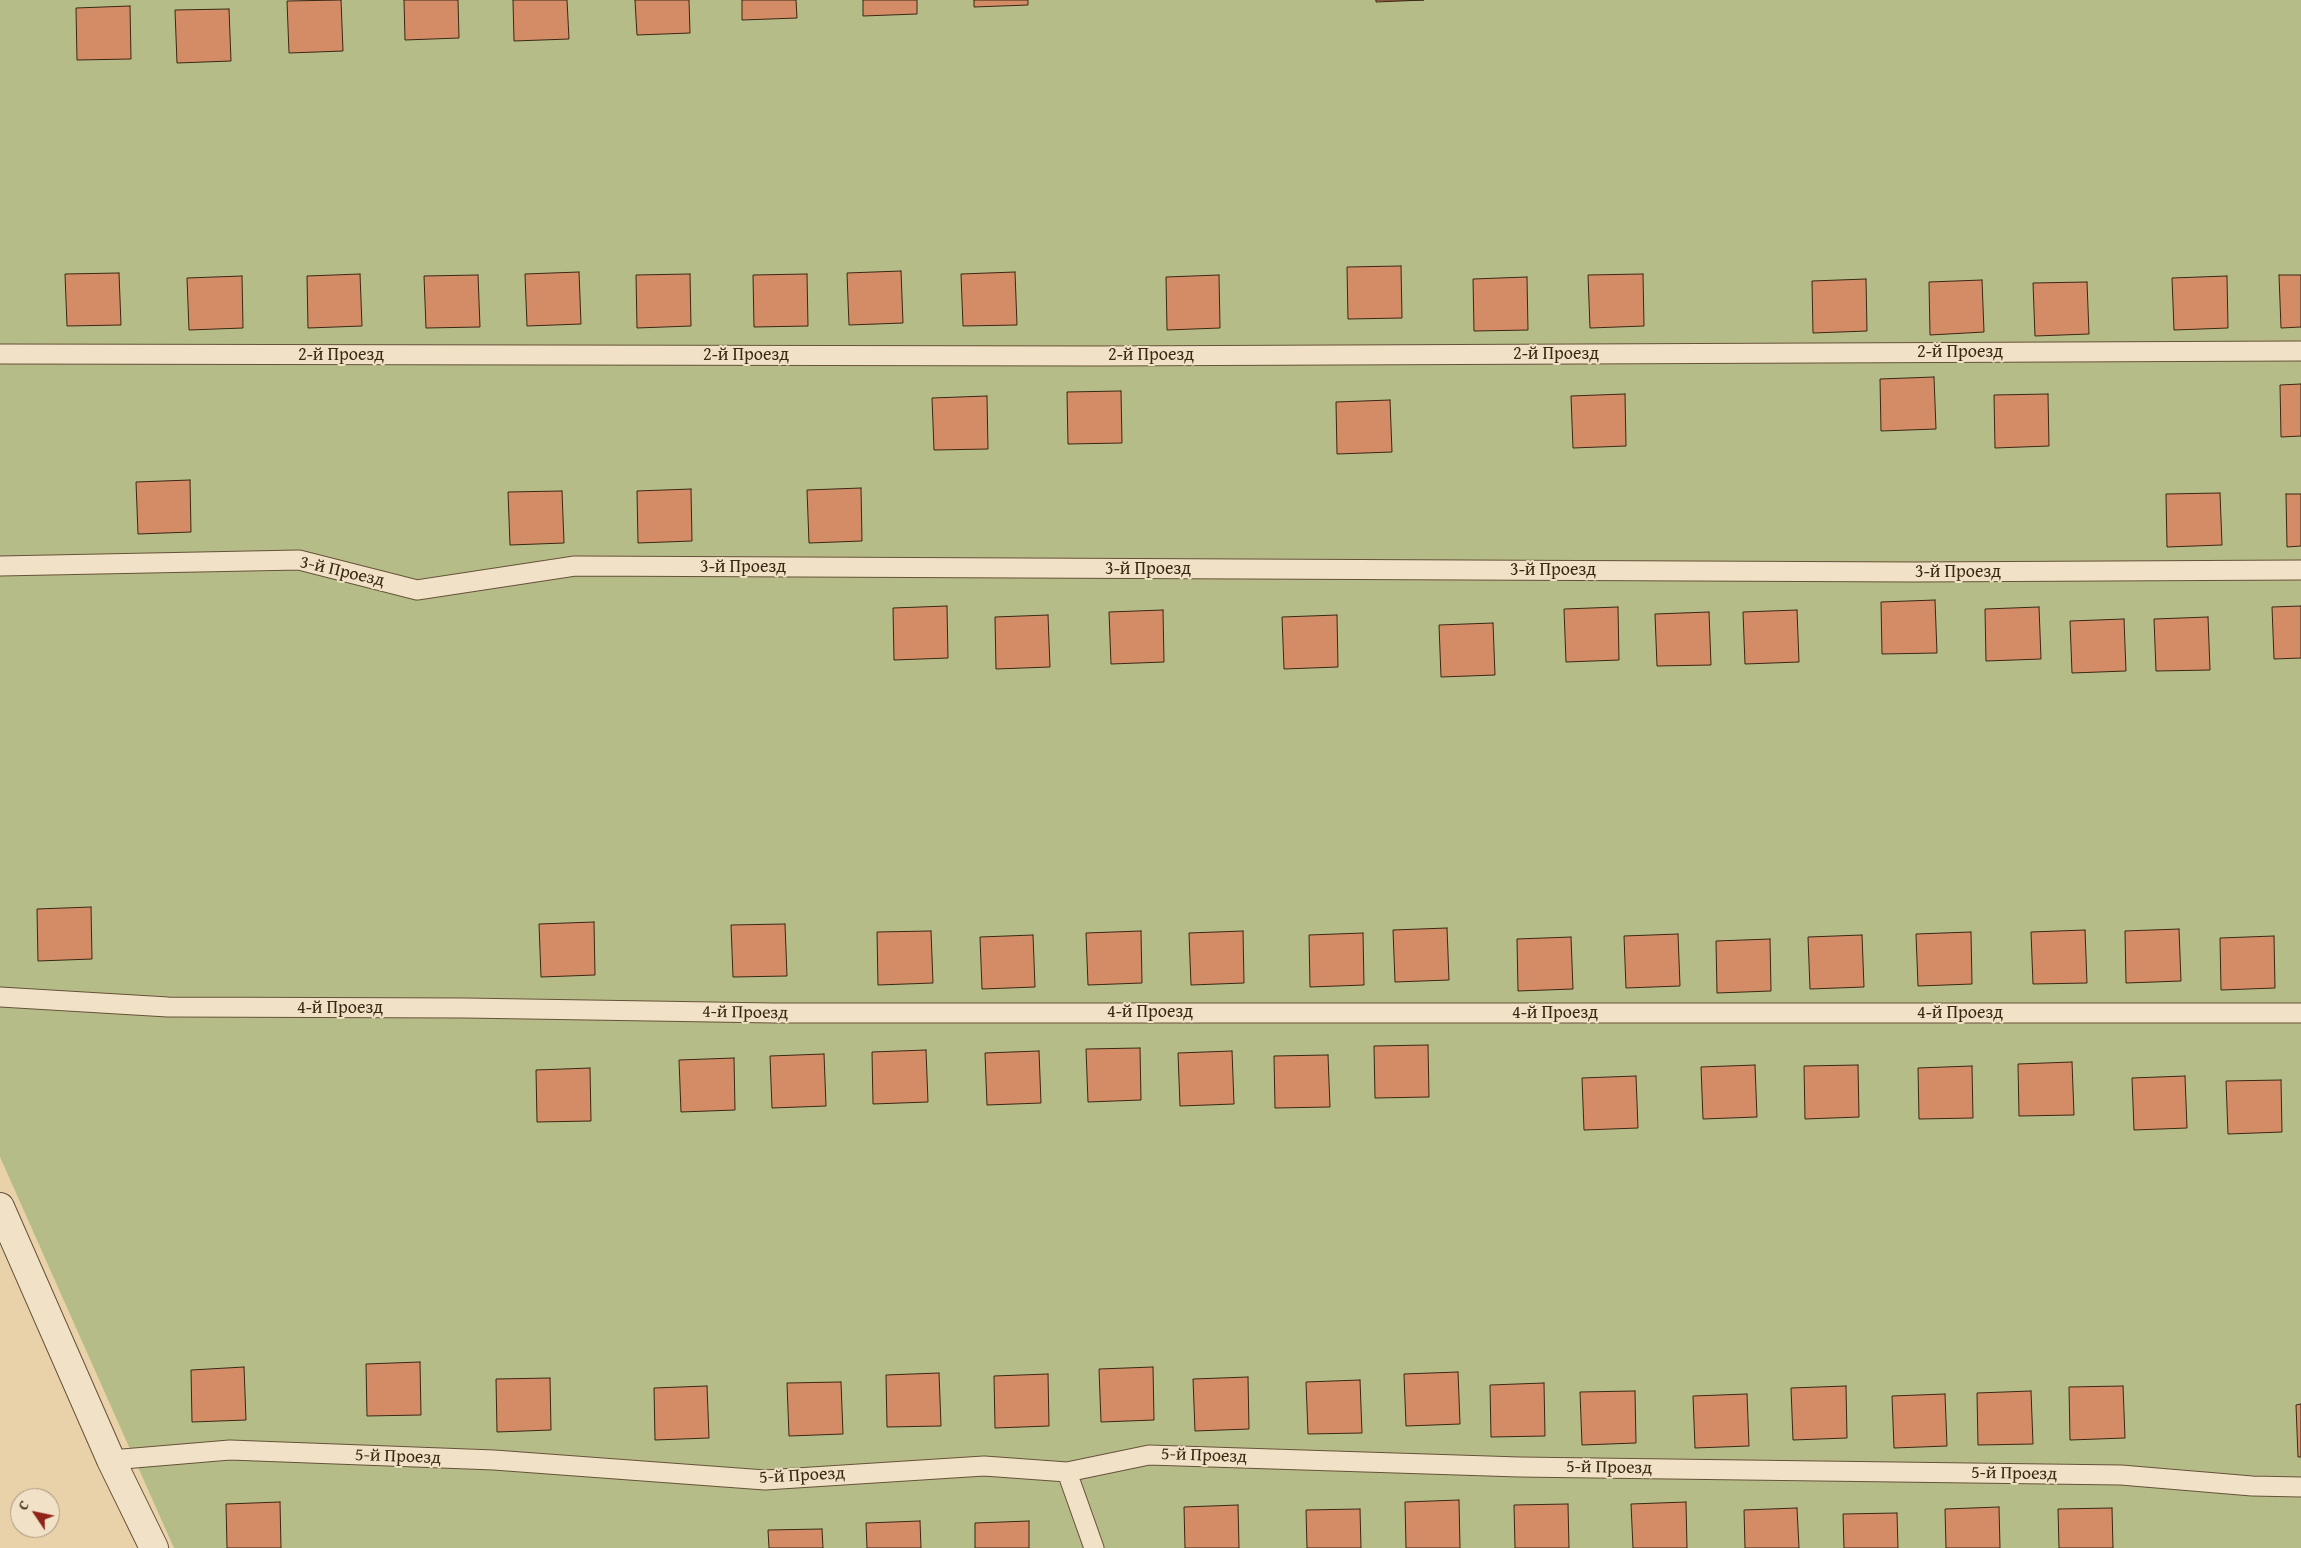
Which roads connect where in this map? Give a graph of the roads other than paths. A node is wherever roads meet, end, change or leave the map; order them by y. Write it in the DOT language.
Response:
graph roads {
  1 [pos="2301,351"];
  2 [pos="0,354"];
  3 [pos="0,566"];
  4 [pos="2301,570"];
  5 [pos="0,997"];
  6 [pos="2301,1013"];
  7 [pos="0,1207"];
  8 [pos="111,1460"];
  9 [pos="1067,1472"];
  10 [pos="2301,1487"];
  11 [pos="154,1548"];
  12 [pos="1094,1548"];
  1 -- 2 [label="lane, 2-й Проезд"];
  3 -- 4 [label="lane, 3-й Проезд"];
  5 -- 6 [label="lane, 4-й Проезд"];
  7 -- 8 [label="street"];
  8 -- 9 [label="lane, 5-й Проезд"];
  8 -- 11 [label="street"];
  9 -- 10 [label="lane, 5-й Проезд"];
  9 -- 12 [label="lane"];
}
